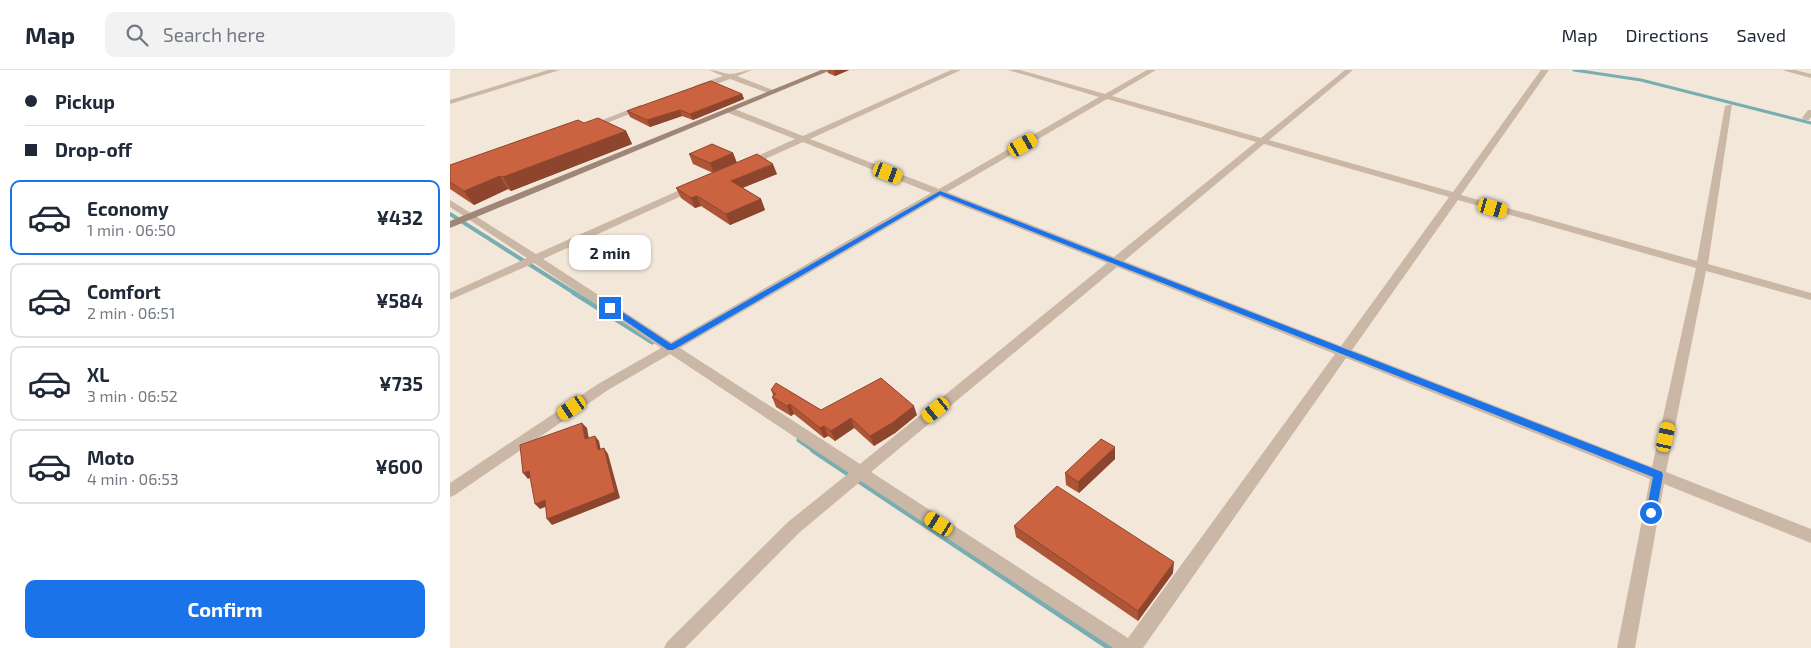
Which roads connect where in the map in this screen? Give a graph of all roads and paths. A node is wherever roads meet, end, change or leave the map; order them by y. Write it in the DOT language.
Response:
graph roads {
  1 [pos="556,70"];
  2 [pos="713,70"];
  3 [pos="748,70"];
  4 [pos="826,70"];
  5 [pos="957,70"];
  6 [pos="1012,70"];
  7 [pos="1152,70"];
  8 [pos="1349,70"];
  9 [pos="1545,70"];
  10 [pos="1786,70"];
  11 [pos="730,76"];
  12 [pos="1811,76"];
  13 [pos="774,92"];
  14 [pos="684,93"];
  15 [pos="1107,97"];
  16 [pos="450,102"];
  17 [pos="648,106"];
  18 [pos="1729,106"];
  19 [pos="729,110"];
  20 [pos="584,128"];
  21 [pos="802,139"];
  22 [pos="1261,142"];
  23 [pos="740,167"];
  24 [pos="704,183"];
  25 [pos="940,193"];
  26 [pos="1455,197"];
  27 [pos="450,203"];
  28 [pos="470,217"];
  29 [pos="450,225"];
  30 [pos="534,258"];
  31 [pos="1114,262"];
  32 [pos="1702,266"];
  33 [pos="450,297"];
  34 [pos="1811,297"];
  35 [pos="671,348"];
  36 [pos="1343,352"];
  37 [pos="861,472"];
  38 [pos="1658,475"];
  39 [pos="450,491"];
  40 [pos="1811,536"];
  41 [pos="672,648"];
  42 [pos="1130,648"];
  43 [pos="1626,648"];
  1 -- 16 [label="street"];
  2 -- 11 [label="street"];
  3 -- 11 [label="street"];
  4 -- 13 [label="street"];
  5 -- 21 [label="street"];
  6 -- 15 [label="street"];
  7 -- 15 [label="street"];
  8 -- 22 [label="street"];
  9 -- 26 [label="street"];
  10 -- 12 [label="street"];
  11 -- 13 [label="street"];
  11 -- 14 [label="street"];
  13 -- 19 [label="street"];
  15 -- 22 [label="street"];
  15 -- 25 [label="street"];
  17 -- 20 [label="street"];
  18 -- 32 [label="street"];
  19 -- 21 [label="street"];
  19 -- 28 [label="street"];
  21 -- 23 [label="street"];
  21 -- 25 [label="street"];
  22 -- 26 [label="street"];
  22 -- 31 [label="street"];
  24 -- 30 [label="street"];
  25 -- 31 [label="street"];
  25 -- 35 [label="street"];
  26 -- 32 [label="street"];
  26 -- 36 [label="street"];
  27 -- 28 [label="street"];
  28 -- 29 [label="street"];
  28 -- 30 [label="street"];
  30 -- 33 [label="street"];
  30 -- 35 [label="street"];
  31 -- 36 [label="street"];
  31 -- 37 [label="street"];
  32 -- 34 [label="street"];
  32 -- 38 [label="street"];
  35 -- 37 [label="street"];
  35 -- 39 [label="street"];
  36 -- 38 [label="street"];
  36 -- 42 [label="street"];
  37 -- 41 [label="street"];
  37 -- 42 [label="street"];
  38 -- 40 [label="street"];
  38 -- 43 [label="street"];
}
